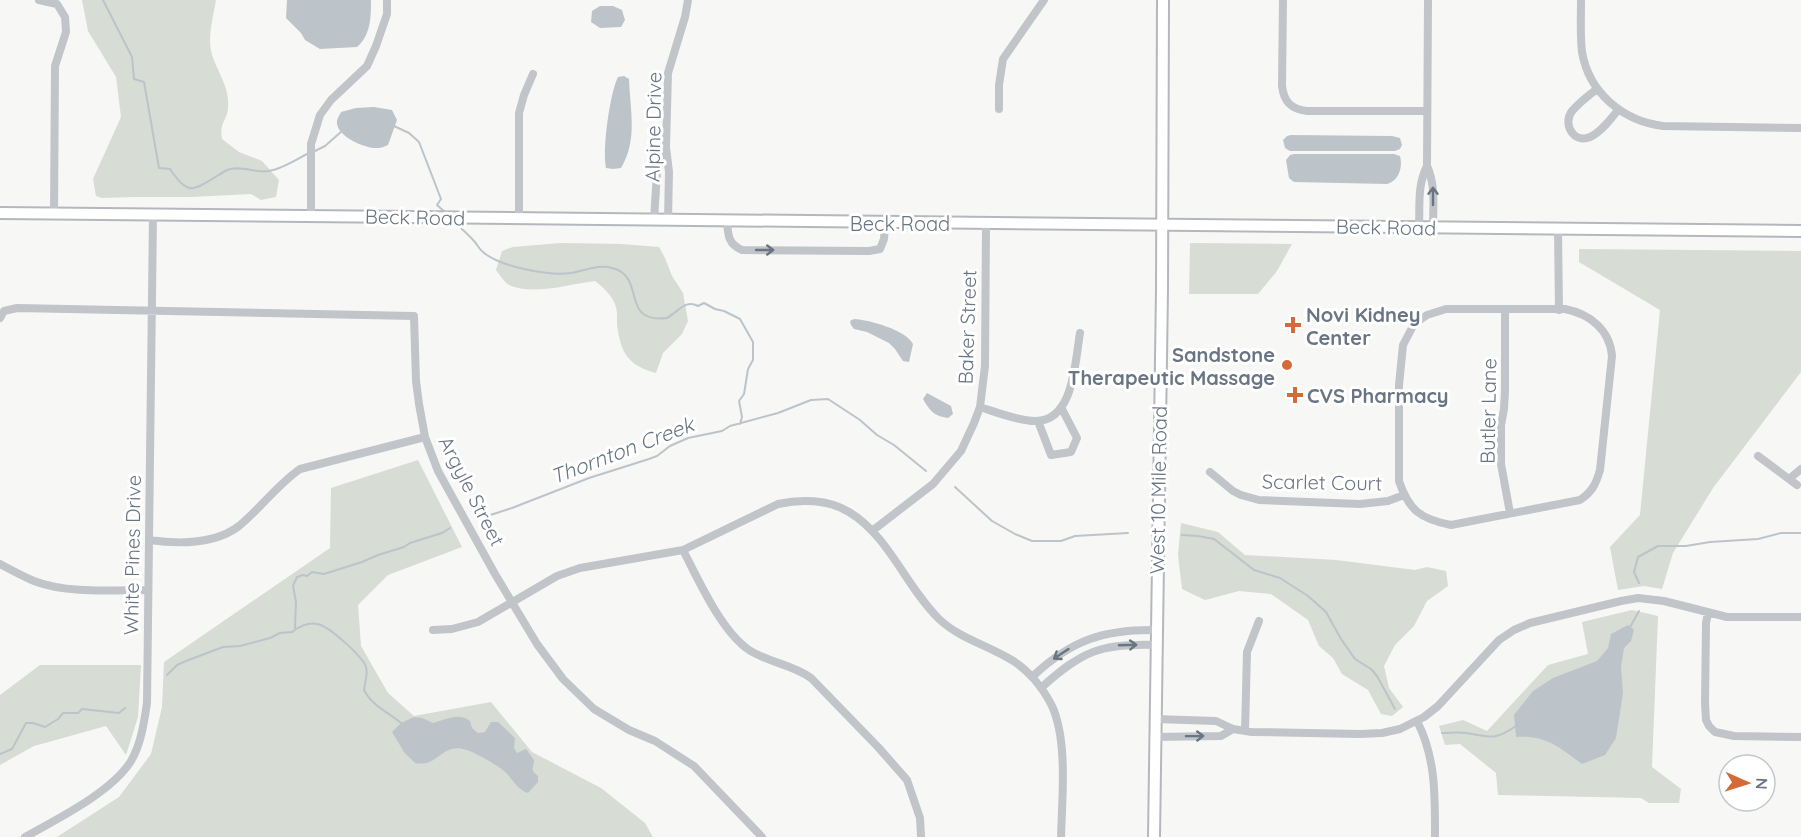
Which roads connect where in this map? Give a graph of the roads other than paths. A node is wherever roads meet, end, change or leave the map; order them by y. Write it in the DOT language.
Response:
graph roads {
  1 [pos="39,0"];
  2 [pos="387,0"];
  3 [pos="688,0"];
  4 [pos="1044,0"];
  5 [pos="1163,0"];
  6 [pos="1283,0"];
  7 [pos="1428,0"];
  8 [pos="1581,0"];
  9 [pos="533,75"];
  10 [pos="1598,89"];
  11 [pos="999,108"];
  12 [pos="1618,110"];
  13 [pos="1427,111"];
  14 [pos="1801,128"];
  15 [pos="666,147"];
  16 [pos="1427,166"];
  17 [pos="0,213"];
  18 [pos="54,214"];
  19 [pos="153,215"];
  20 [pos="311,216"];
  21 [pos="519,218"];
  22 [pos="654,220"];
  23 [pos="668,220"];
  24 [pos="727,221"];
  25 [pos="885,223"];
  26 [pos="986,224"];
  27 [pos="1161,225"];
  28 [pos="1419,227"];
  29 [pos="1433,227"];
  30 [pos="1558,228"];
  31 [pos="1801,231"];
  32 [pos="152,309"];
  33 [pos="1505,309"];
  34 [pos="1559,309"];
  35 [pos="0,318"];
  36 [pos="1080,333"];
  37 [pos="980,407"];
  38 [pos="1062,409"];
  39 [pos="1038,421"];
  40 [pos="425,437"];
  41 [pos="1758,456"];
  42 [pos="1801,469"];
  43 [pos="1210,472"];
  44 [pos="1789,479"];
  45 [pos="1797,485"];
  46 [pos="1404,495"];
  47 [pos="1510,513"];
  48 [pos="872,531"];
  49 [pos="148,540"];
  50 [pos="683,550"];
  51 [pos="0,564"];
  52 [pos="148,590"];
  53 [pos="512,601"];
  54 [pos="1708,613"];
  55 [pos="1801,617"];
  56 [pos="1259,621"];
  57 [pos="433,630"];
  58 [pos="1157,630"];
  59 [pos="1096,636"];
  60 [pos="1156,645"];
  61 [pos="1100,649"];
  62 [pos="1032,677"];
  63 [pos="1041,688"];
  64 [pos="1155,719"];
  65 [pos="1417,721"];
  66 [pos="1233,729"];
  67 [pos="1245,731"];
  68 [pos="1801,736"];
  69 [pos="1154,737"];
  70 [pos="26,837"];
  71 [pos="762,837"];
  72 [pos="921,837"];
  73 [pos="1061,837"];
  74 [pos="1154,837"];
  75 [pos="1435,837"];
  1 -- 18 [label="street"];
  2 -- 20 [label="street"];
  3 -- 15 [label="street, Alpine Drive"];
  4 -- 11 [label="street"];
  5 -- 27 [label="main road, West 10 Mile Road"];
  6 -- 13 [label="street"];
  7 -- 13 [label="street"];
  8 -- 10 [label="street"];
  9 -- 21 [label="street"];
  10 -- 12 [label="street"];
  10 -- 12 [label="street"];
  12 -- 14 [label="street"];
  13 -- 16 [label="street"];
  15 -- 22 [label="street"];
  15 -- 23 [label="street, Alpine Drive"];
  16 -- 28 [label="street"];
  29 -- 16 [label="street, one-way"];
  17 -- 18 [label="main road, Beck Road"];
  18 -- 19 [label="main road, Beck Road"];
  19 -- 20 [label="main road, Beck Road"];
  19 -- 32 [label="street, White Pines Drive"];
  20 -- 21 [label="main road, Beck Road"];
  21 -- 22 [label="main road, Beck Road"];
  22 -- 23 [label="main road, Beck Road"];
  23 -- 24 [label="main road, Beck Road"];
  24 -- 25 [label="main road, Beck Road"];
  24 -- 25 [label="street, one-way"];
  25 -- 26 [label="main road, Beck Road"];
  26 -- 27 [label="main road, Beck Road"];
  26 -- 37 [label="street, Baker Street"];
  27 -- 28 [label="main road, Beck Road"];
  27 -- 58 [label="main road, West 10 Mile Road"];
  28 -- 29 [label="main road, Beck Road"];
  29 -- 30 [label="main road, Beck Road"];
  30 -- 31 [label="main road, Beck Road"];
  30 -- 34 [label="street"];
  32 -- 35 [label="street, Argyle Street"];
  32 -- 40 [label="street, Argyle Street"];
  32 -- 49 [label="street, White Pines Drive"];
  33 -- 34 [label="street"];
  33 -- 46 [label="street"];
  33 -- 47 [label="street, Butler Lane"];
  34 -- 47 [label="street"];
  36 -- 38 [label="street"];
  37 -- 39 [label="street"];
  37 -- 48 [label="street, Baker Street"];
  38 -- 39 [label="street"];
  38 -- 39 [label="street"];
  40 -- 49 [label="street"];
  40 -- 53 [label="street, Argyle Street"];
  41 -- 44 [label="street"];
  42 -- 44 [label="street"];
  43 -- 46 [label="street, Scarlet Court"];
  44 -- 45 [label="street"];
  46 -- 47 [label="street"];
  48 -- 50 [label="street"];
  48 -- 62 [label="street"];
  49 -- 52 [label="street, White Pines Drive"];
  50 -- 53 [label="street"];
  50 -- 72 [label="street"];
  51 -- 52 [label="street"];
  52 -- 70 [label="street, White Pines Drive"];
  53 -- 57 [label="street"];
  53 -- 71 [label="street, Argyle Street"];
  54 -- 55 [label="street"];
  54 -- 65 [label="street"];
  54 -- 68 [label="street"];
  56 -- 67 [label="street"];
  58 -- 59 [label="street"];
  58 -- 60 [label="main road, West 10 Mile Road"];
  59 -- 61 [label="street"];
  59 -- 62 [label="street, one-way"];
  61 -- 60 [label="street, one-way"];
  60 -- 64 [label="main road, West 10 Mile Road"];
  61 -- 63 [label="street"];
  62 -- 63 [label="street"];
  63 -- 73 [label="street"];
  64 -- 66 [label="street"];
  64 -- 69 [label="main road, West 10 Mile Road"];
  65 -- 67 [label="street"];
  65 -- 75 [label="street"];
  66 -- 67 [label="street"];
  69 -- 66 [label="street, one-way"];
  69 -- 74 [label="main road, West 10 Mile Road"];
}
